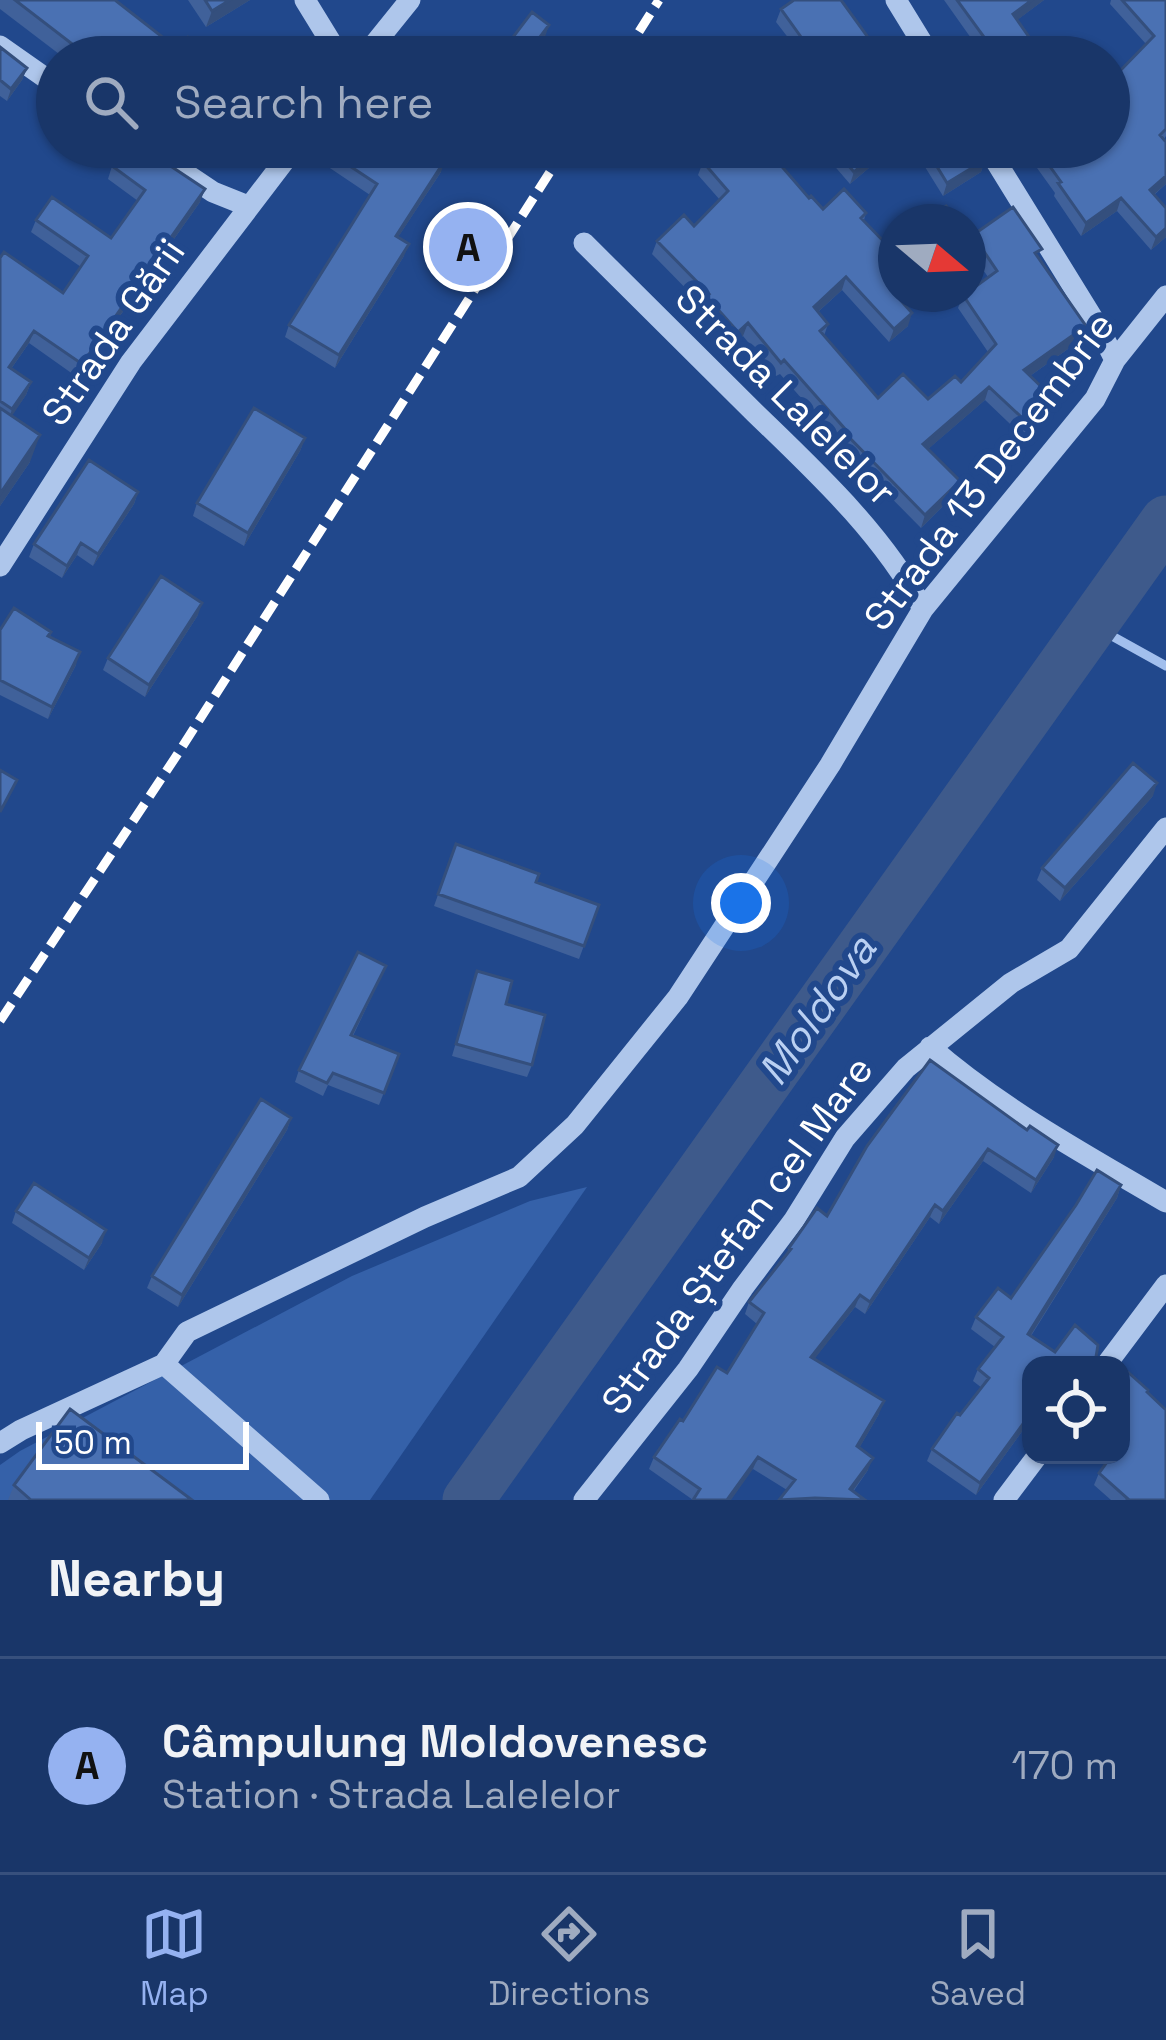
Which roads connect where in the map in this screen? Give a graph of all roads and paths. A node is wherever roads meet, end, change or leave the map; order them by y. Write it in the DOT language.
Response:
graph roads {
  1 [pos="305,0"];
  2 [pos="410,0"];
  3 [pos="896,0"];
  4 [pos="327,36"];
  5 [pos="381,36"];
  6 [pos="918,36"];
  7 [pos="0,46"];
  8 [pos="36,71"];
  9 [pos="177,168"];
  10 [pos="278,168"];
  11 [pos="1000,168"];
  12 [pos="248,206"];
  13 [pos="584,243"];
  14 [pos="1166,296"];
  15 [pos="1115,360"];
  16 [pos="0,566"];
  17 [pos="923,609"];
  18 [pos="1166,828"];
  19 [pos="930,1047"];
  20 [pos="1166,1202"];
  21 [pos="1166,1285"];
  22 [pos="1113,1356"];
  23 [pos="164,1364"];
  24 [pos="0,1443"];
  25 [pos="1031,1464"];
  26 [pos="320,1500"];
  27 [pos="584,1500"];
  28 [pos="1004,1500"];
  1 -- 4 [label="street"];
  2 -- 5 [label="street"];
  3 -- 6 [label="street"];
  7 -- 8 [label="street"];
  9 -- 12 [label="street"];
  10 -- 12 [label="street, Strada Gării"];
  11 -- 15 [label="street"];
  12 -- 16 [label="street, Strada Gării"];
  13 -- 17 [label="street, Strada Lalelelor"];
  14 -- 15 [label="street, Strada 13 Decembrie"];
  15 -- 17 [label="street, Strada 13 Decembrie"];
  17 -- 23 [label="street, Strada 13 Decembrie"];
  18 -- 19 [label="street, Strada Ștefan cel Mare"];
  19 -- 20 [label="street"];
  19 -- 27 [label="street, Strada Ștefan cel Mare"];
  21 -- 22 [label="street"];
  23 -- 24 [label="street, Strada 13 Decembrie"];
  23 -- 26 [label="street"];
  25 -- 28 [label="street"];
}
